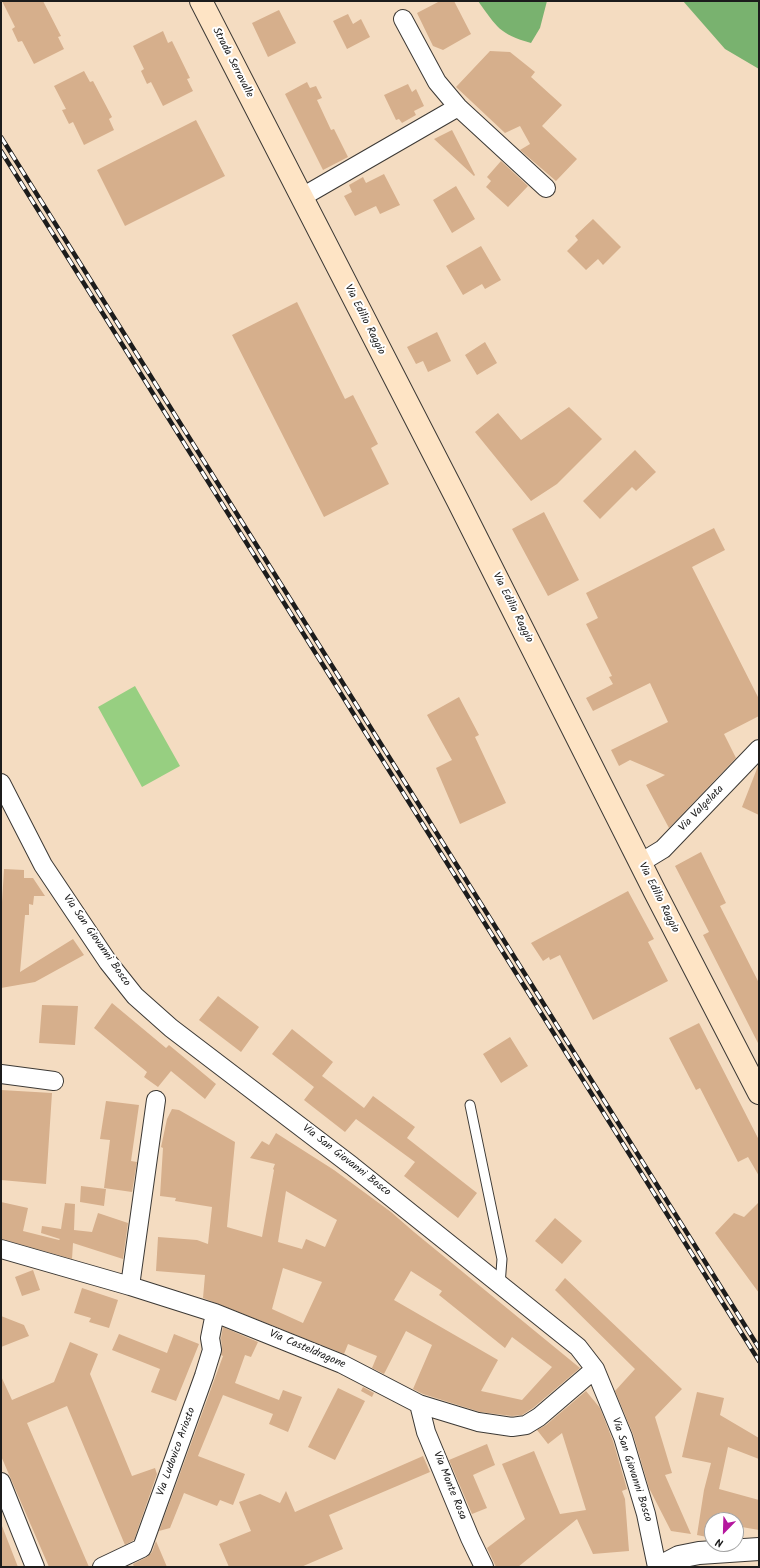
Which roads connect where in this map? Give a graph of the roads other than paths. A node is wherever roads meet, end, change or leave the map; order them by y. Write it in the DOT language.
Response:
graph roads {
  1 [pos="201,1"];
  2 [pos="403,19"];
  3 [pos="458,107"];
  4 [pos="264,124"];
  5 [pos="546,188"];
  6 [pos="302,197"];
  7 [pos="759,749"];
  8 [pos="1,783"];
  9 [pos="640,863"];
  10 [pos="1,1074"];
  11 [pos="54,1081"];
  12 [pos="759,1093"];
  13 [pos="156,1100"];
  14 [pos="470,1105"];
  15 [pos="1,1249"];
  16 [pos="500,1285"];
  17 [pos="130,1286"];
  18 [pos="215,1313"];
  19 [pos="595,1368"];
  20 [pos="419,1404"];
  21 [pos="1,1482"];
  22 [pos="759,1549"];
  23 [pos="657,1563"];
  24 [pos="35,1567"];
  25 [pos="102,1567"];
  26 [pos="484,1567"];
  1 -- 4 [label="main road, Strada Serravalle"];
  2 -- 3 [label="street"];
  3 -- 5 [label="street"];
  3 -- 6 [label="street"];
  4 -- 6 [label="main road, Via Edilio Raggio"];
  6 -- 9 [label="main road, Via Edilio Raggio"];
  7 -- 9 [label="street, Via Valgelata"];
  8 -- 16 [label="street, Via San Giovanni Bosco"];
  9 -- 12 [label="main road, Via Edilio Raggio"];
  10 -- 11 [label="street"];
  13 -- 17 [label="street"];
  14 -- 16 [label="lane"];
  15 -- 17 [label="street, Via Casteldragone"];
  16 -- 19 [label="street, Via San Giovanni Bosco"];
  17 -- 18 [label="street, Via Casteldragone"];
  18 -- 20 [label="street, Via Casteldragone"];
  18 -- 25 [label="street, Via Ludovico Ariosto"];
  19 -- 20 [label="street, Via Casteldragone"];
  19 -- 23 [label="street, Via San Giovanni Bosco"];
  20 -- 26 [label="street, Via Monte Rosa"];
  21 -- 24 [label="street"];
  22 -- 23 [label="street"];
}
